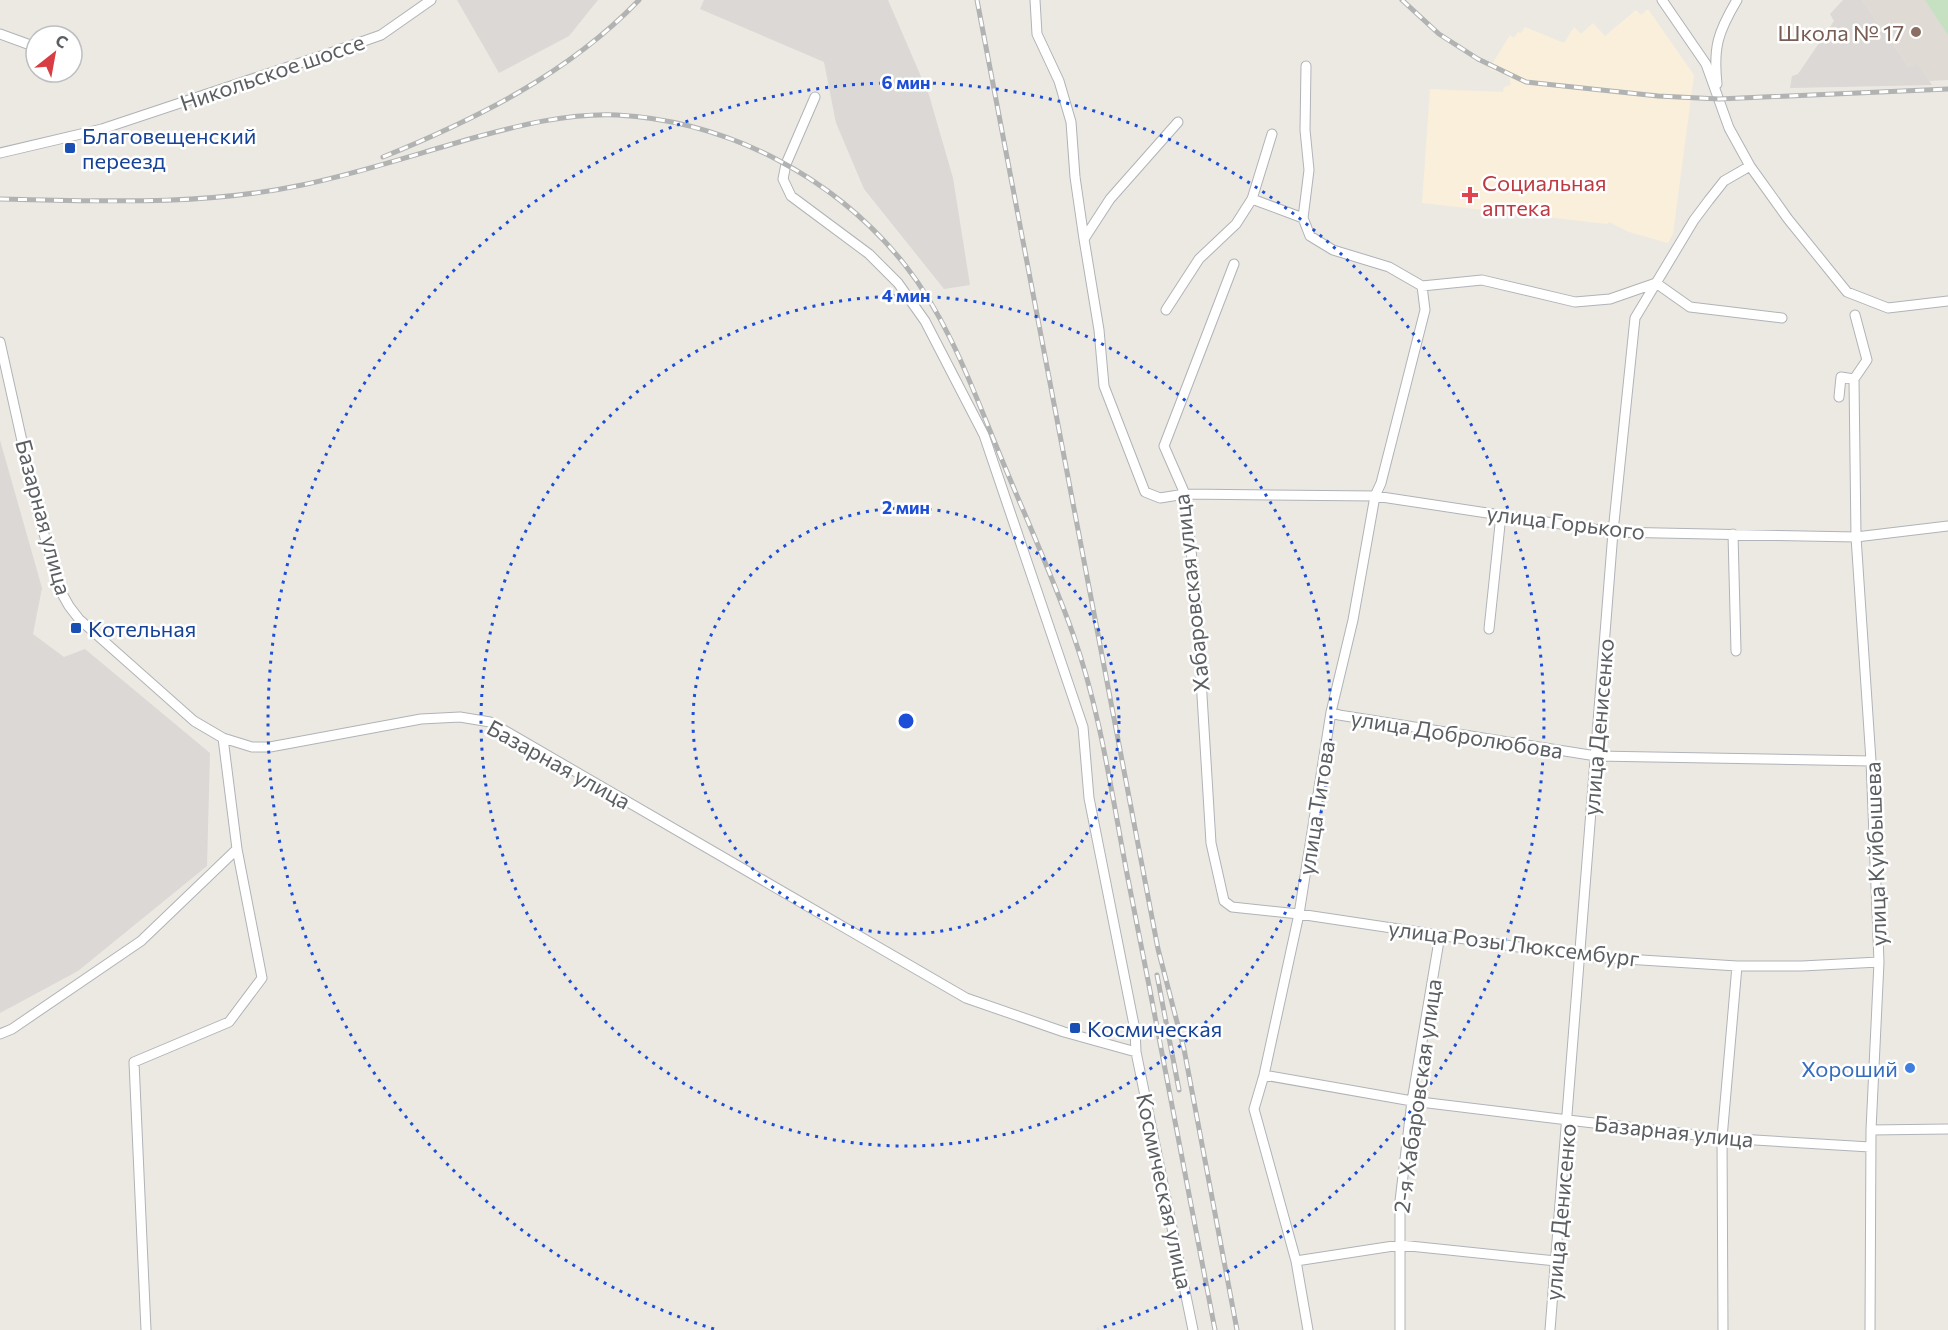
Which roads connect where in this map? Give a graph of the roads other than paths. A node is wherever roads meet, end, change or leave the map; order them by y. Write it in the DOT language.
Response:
graph roads {
  1 [pos="431,0"];
  2 [pos="1035,0"];
  3 [pos="1662,0"];
  4 [pos="1737,0"];
  5 [pos="0,34"];
  6 [pos="24,43"];
  7 [pos="1306,66"];
  8 [pos="816,97"];
  9 [pos="1719,99"];
  10 [pos="1178,122"];
  11 [pos="1272,134"];
  12 [pos="0,153"];
  13 [pos="1750,166"];
  14 [pos="1252,199"];
  15 [pos="1303,218"];
  16 [pos="1084,239"];
  17 [pos="1234,264"];
  18 [pos="1656,283"];
  19 [pos="1422,286"];
  20 [pos="1948,301"];
  21 [pos="1166,310"];
  22 [pos="1855,315"];
  23 [pos="1782,318"];
  24 [pos="0,342"];
  25 [pos="1854,379"];
  26 [pos="1839,397"];
  27 [pos="1185,494"];
  28 [pos="1375,496"];
  29 [pos="1501,515"];
  30 [pos="1948,526"];
  31 [pos="1612,532"];
  32 [pos="1733,534"];
  33 [pos="1856,537"];
  34 [pos="1489,629"];
  35 [pos="1736,651"];
  36 [pos="1331,712"];
  37 [pos="223,738"];
  38 [pos="1596,756"];
  39 [pos="1871,761"];
  40 [pos="237,849"];
  41 [pos="1224,901"];
  42 [pos="1299,914"];
  43 [pos="1440,935"];
  44 [pos="1578,956"];
  45 [pos="1879,962"];
  46 [pos="1737,966"];
  47 [pos="0,1034"];
  48 [pos="1136,1052"];
  49 [pos="1264,1075"];
  50 [pos="1412,1101"];
  51 [pos="1568,1120"];
  52 [pos="1948,1129"];
  53 [pos="1870,1130"];
  54 [pos="1722,1138"];
  55 [pos="1870,1147"];
  56 [pos="1400,1245"];
  57 [pos="1296,1261"];
  58 [pos="1556,1261"];
  59 [pos="146,1330"];
  60 [pos="1193,1330"];
  61 [pos="1308,1330"];
  62 [pos="1400,1330"];
  63 [pos="1550,1330"];
  64 [pos="1724,1330"];
  65 [pos="1870,1330"];
  1 -- 12 [label="street, Никольское шоссе"];
  2 -- 16 [label="street, улица Горького"];
  3 -- 9 [label="street"];
  4 -- 9 [label="street"];
  5 -- 6 [label="street"];
  7 -- 15 [label="street"];
  8 -- 48 [label="street, Космическая улица"];
  9 -- 13 [label="street"];
  10 -- 16 [label="street"];
  11 -- 14 [label="street"];
  13 -- 18 [label="street, улица Денисенко"];
  13 -- 20 [label="street"];
  14 -- 15 [label="street"];
  14 -- 21 [label="street"];
  15 -- 19 [label="street"];
  16 -- 27 [label="street, улица Горького"];
  17 -- 27 [label="street, Хабаровская улица"];
  18 -- 19 [label="street"];
  18 -- 23 [label="street"];
  18 -- 31 [label="street, улица Денисенко"];
  19 -- 28 [label="street, улица Титова"];
  22 -- 25 [label="street, улица Куйбышева"];
  24 -- 37 [label="street, Базарная улица"];
  25 -- 26 [label="street, улица Куйбышева"];
  25 -- 33 [label="street, улица Куйбышева"];
  27 -- 28 [label="street, улица Горького"];
  27 -- 41 [label="street, Хабаровская улица"];
  28 -- 29 [label="street, улица Горького"];
  28 -- 36 [label="street, улица Титова"];
  29 -- 31 [label="street, улица Горького"];
  29 -- 34 [label="street"];
  30 -- 33 [label="street, улица Горького"];
  31 -- 32 [label="street, улица Горького"];
  31 -- 38 [label="street, улица Денисенко"];
  32 -- 33 [label="street, улица Горького"];
  32 -- 35 [label="street"];
  33 -- 39 [label="street, улица Куйбышева"];
  36 -- 38 [label="street, улица Добролюбова"];
  36 -- 42 [label="street, улица Титова"];
  37 -- 40 [label="street"];
  37 -- 48 [label="street, Базарная улица"];
  38 -- 39 [label="street, улица Добролюбова"];
  38 -- 44 [label="street, улица Денисенко"];
  39 -- 45 [label="street, улица Куйбышева"];
  40 -- 47 [label="street"];
  40 -- 59 [label="street"];
  41 -- 42 [label="street, улица Розы Люксембург"];
  42 -- 43 [label="street, улица Розы Люксембург"];
  42 -- 49 [label="street, улица Титова"];
  43 -- 44 [label="street, улица Розы Люксембург"];
  43 -- 50 [label="street, 2-я Хабаровская улица"];
  44 -- 46 [label="street, улица Розы Люксембург"];
  44 -- 51 [label="street, улица Денисенко"];
  45 -- 46 [label="street, улица Розы Люксембург"];
  45 -- 53 [label="street, улица Куйбышева"];
  46 -- 54 [label="street"];
  48 -- 60 [label="street, Космическая улица"];
  49 -- 50 [label="street, Базарная улица"];
  49 -- 57 [label="street, улица Титова"];
  50 -- 51 [label="street, Базарная улица"];
  50 -- 56 [label="street, 2-я Хабаровская улица"];
  51 -- 54 [label="street, Базарная улица"];
  51 -- 58 [label="street, улица Денисенко"];
  52 -- 53 [label="street"];
  53 -- 55 [label="street, улица Куйбышева"];
  54 -- 55 [label="street, Базарная улица"];
  54 -- 64 [label="street"];
  55 -- 65 [label="street, улица Куйбышева"];
  56 -- 57 [label="street"];
  56 -- 58 [label="street"];
  56 -- 62 [label="street, 2-я Хабаровская улица"];
  57 -- 61 [label="street, улица Титова"];
  58 -- 63 [label="street, улица Денисенко"];
}
